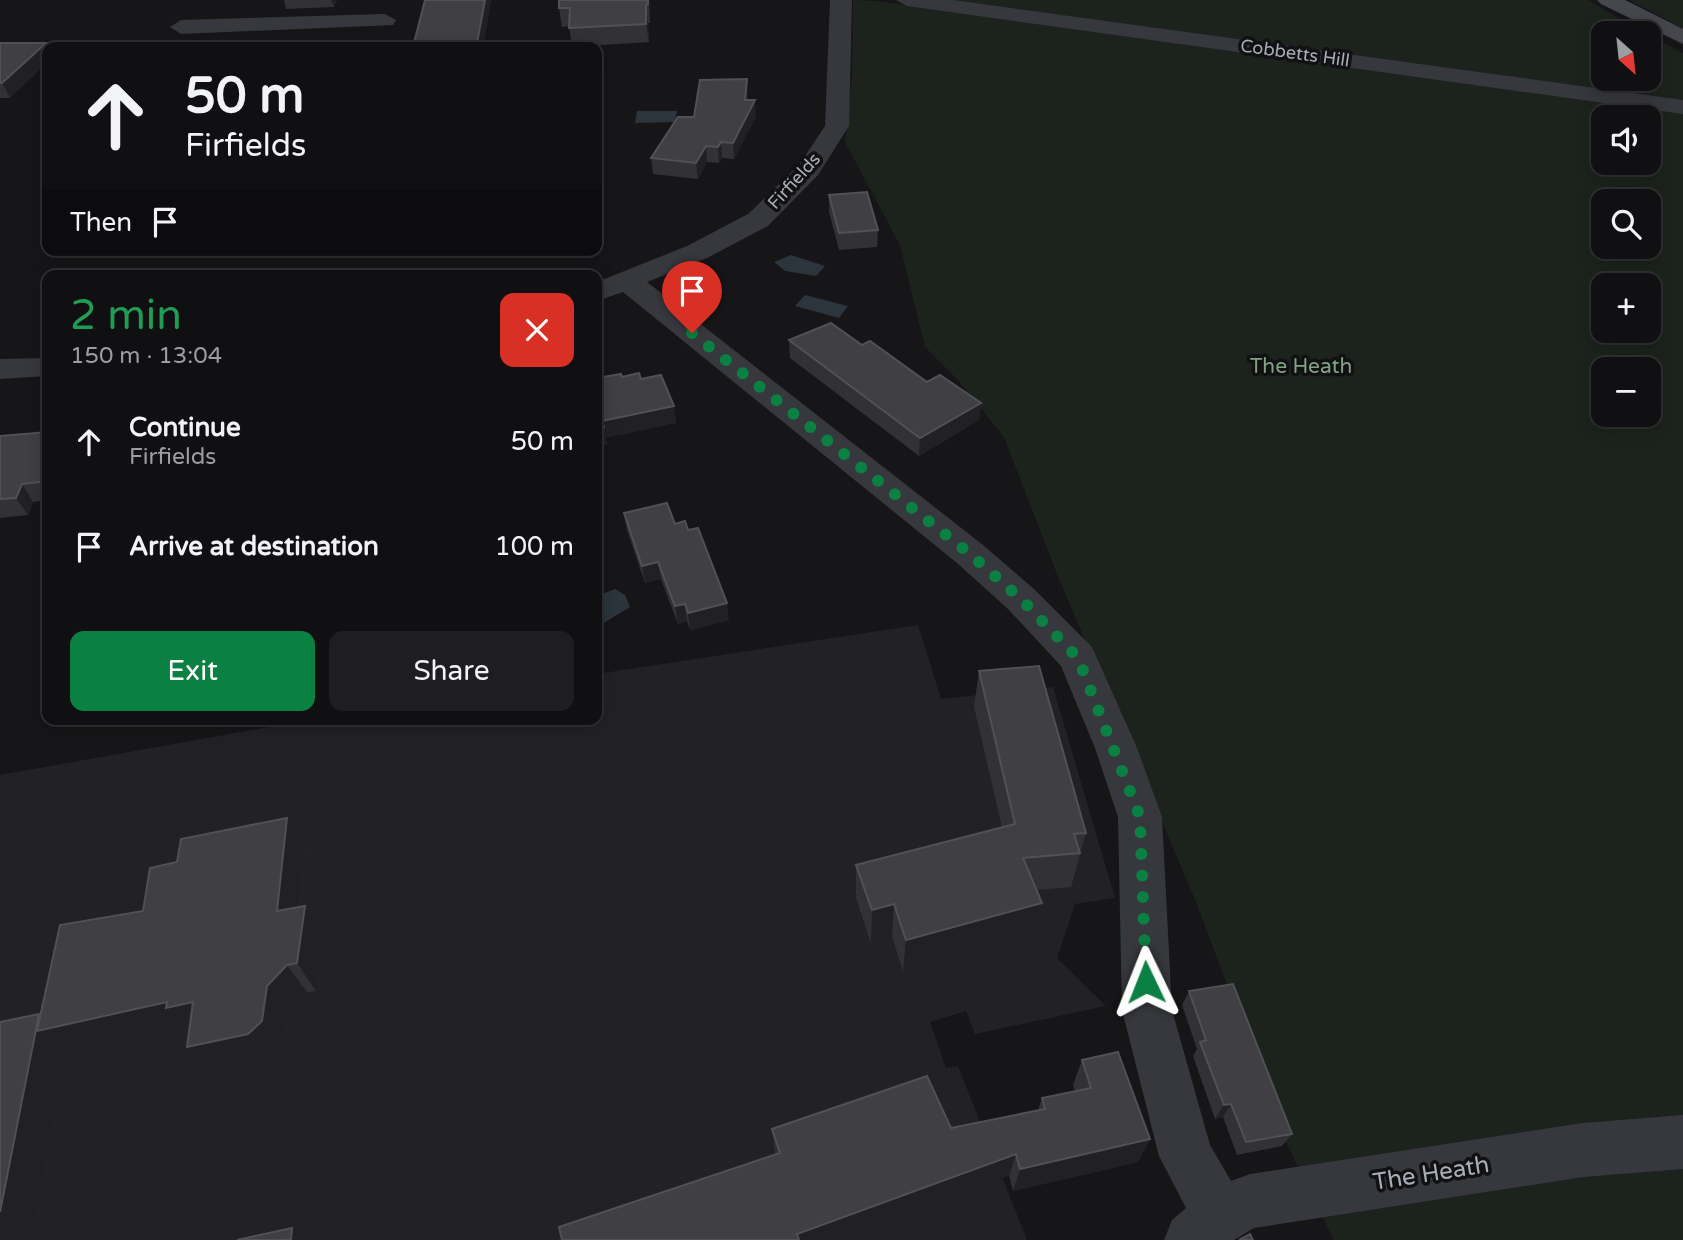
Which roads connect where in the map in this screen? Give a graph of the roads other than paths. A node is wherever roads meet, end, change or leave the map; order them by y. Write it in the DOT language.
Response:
graph roads {
  1 [pos="841,0"];
  2 [pos="907,0"];
  3 [pos="1608,0"];
  4 [pos="389,10"];
  5 [pos="180,27"];
  6 [pos="1683,37"];
  7 [pos="382,42"];
  8 [pos="1683,107"];
  9 [pos="612,287"];
  10 [pos="42,367"];
  11 [pos="0,369"];
  12 [pos="1683,1142"];
  13 [pos="1206,1228"];
  1 -- 9 [label="street, Firfields"];
  2 -- 8 [label="street, Cobbetts Hill"];
  3 -- 6 [label="main road"];
  4 -- 5 [label="street"];
  4 -- 7 [label="street"];
  9 -- 13 [label="street, Firfields"];
  10 -- 11 [label="street"];
  12 -- 13 [label="street, The Heath"];
}
